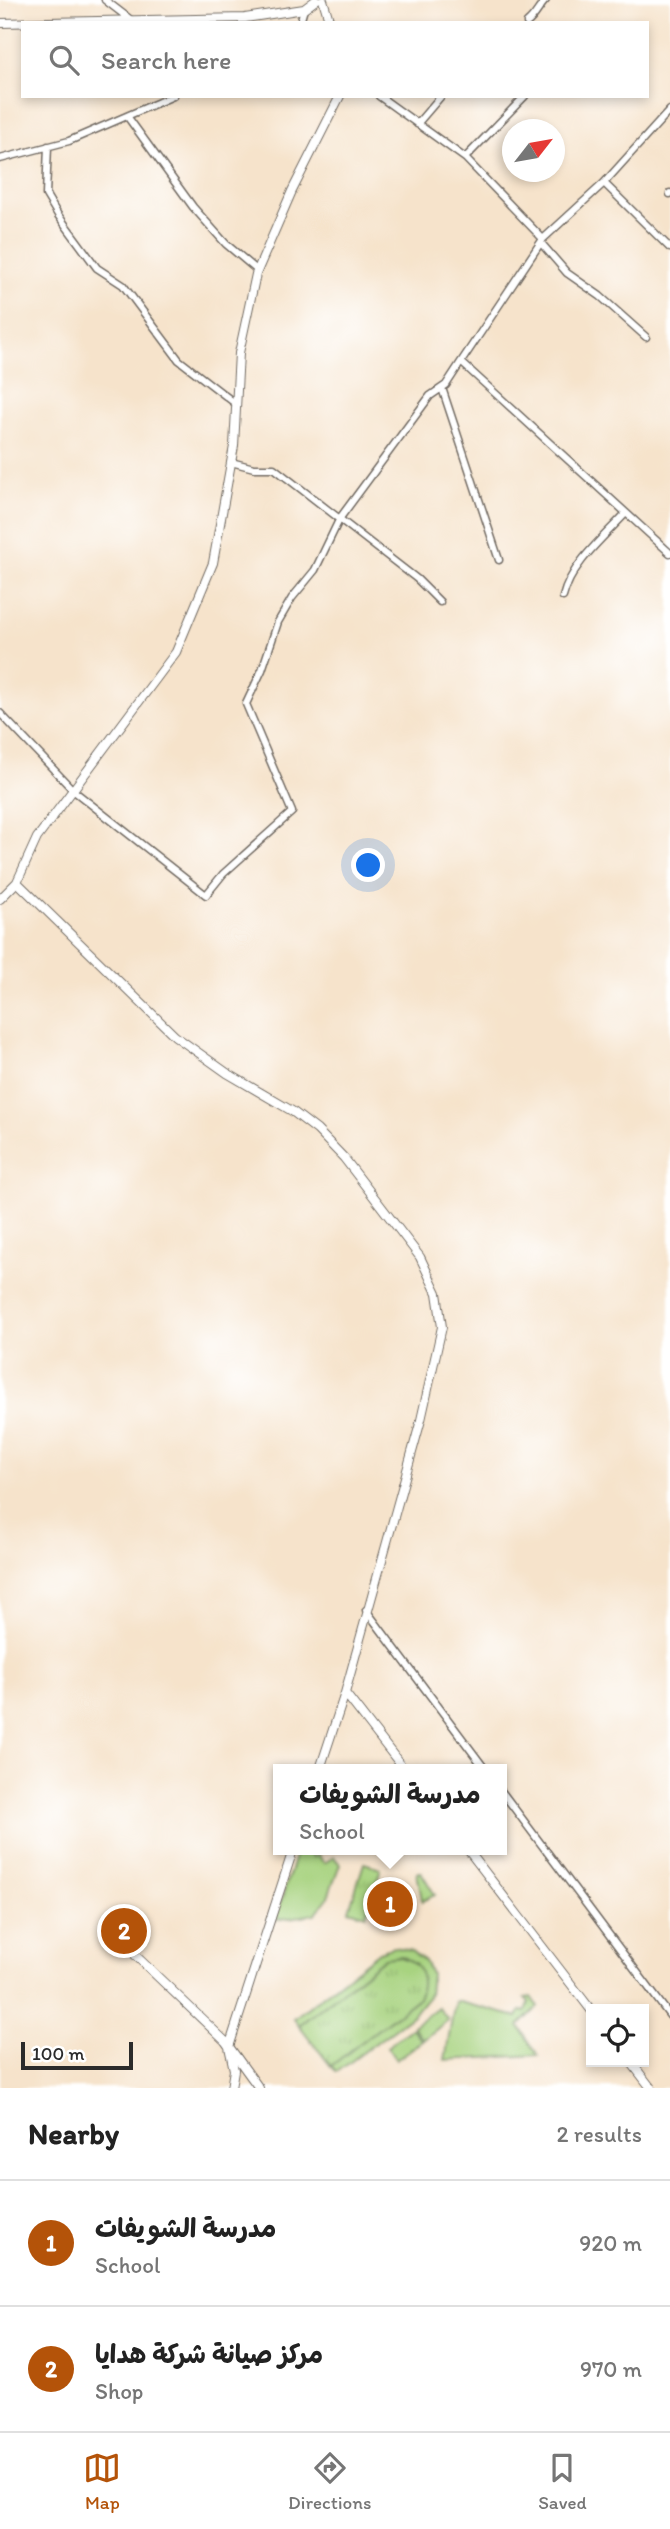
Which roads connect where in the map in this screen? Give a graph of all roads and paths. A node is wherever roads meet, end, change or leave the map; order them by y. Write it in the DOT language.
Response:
graph roads {
  1 [pos="105,0"];
  2 [pos="323,0"];
  3 [pos="546,0"];
  4 [pos="310,3"];
  5 [pos="131,20"];
  6 [pos="87,21"];
  7 [pos="301,21"];
  8 [pos="329,21"];
  9 [pos="530,21"];
  10 [pos="0,23"];
  11 [pos="21,23"];
  12 [pos="168,98"];
  13 [pos="339,98"];
  14 [pos="382,98"];
  15 [pos="439,98"];
  16 [pos="523,98"];
  17 [pos="669,115"];
  18 [pos="127,116"];
  19 [pos="417,124"];
  20 [pos="48,146"];
  21 [pos="465,158"];
  22 [pos="0,159"];
  23 [pos="604,183"];
  24 [pos="542,241"];
  25 [pos="670,248"];
  26 [pos="258,271"];
  27 [pos="646,337"];
  28 [pos="461,362"];
  29 [pos="442,388"];
  30 [pos="236,404"];
  31 [pos="232,462"];
  32 [pos="626,513"];
  33 [pos="340,518"];
  34 [pos="670,553"];
  35 [pos="499,560"];
  36 [pos="563,597"];
  37 [pos="440,601"];
  38 [pos="0,713"];
  39 [pos="75,791"];
  40 [pos="17,882"];
  41 [pos="0,899"];
  42 [pos="366,1610"];
  43 [pos="345,1693"];
  44 [pos="322,1764"];
  45 [pos="400,1764"];
  46 [pos="481,1764"];
  47 [pos="507,1798"];
  48 [pos="291,1855"];
  49 [pos="472,1855"];
  50 [pos="118,1936"];
  51 [pos="586,2004"];
  52 [pos="670,2016"];
  53 [pos="229,2047"];
  54 [pos="635,2067"];
  55 [pos="231,2088"];
  56 [pos="259,2088"];
  57 [pos="651,2088"];
  1 -- 5 [label="street"];
  2 -- 8 [label="street"];
  3 -- 9 [label="street"];
  4 -- 5 [label="street"];
  4 -- 7 [label="street"];
  5 -- 6 [label="street"];
  10 -- 11 [label="street"];
  12 -- 18 [label="street"];
  13 -- 26 [label="street"];
  14 -- 19 [label="street"];
  15 -- 19 [label="street"];
  16 -- 21 [label="street"];
  17 -- 23 [label="street"];
  18 -- 20 [label="street"];
  18 -- 26 [label="street"];
  19 -- 21 [label="street"];
  20 -- 22 [label="street"];
  20 -- 30 [label="street"];
  21 -- 24 [label="street"];
  23 -- 24 [label="street"];
  23 -- 25 [label="street"];
  24 -- 27 [label="street"];
  24 -- 28 [label="street"];
  26 -- 30 [label="street"];
  28 -- 29 [label="street"];
  28 -- 32 [label="street"];
  29 -- 33 [label="street"];
  29 -- 35 [label="street"];
  30 -- 31 [label="street"];
  31 -- 33 [label="street"];
  31 -- 39 [label="street"];
  32 -- 34 [label="street"];
  32 -- 36 [label="street"];
  33 -- 37 [label="street"];
  33 -- 39 [label="street"];
  38 -- 39 [label="street"];
  39 -- 40 [label="street"];
  40 -- 41 [label="street"];
  40 -- 42 [label="street"];
  42 -- 43 [label="street"];
  42 -- 46 [label="street"];
  43 -- 44 [label="street"];
  43 -- 45 [label="street"];
  47 -- 52 [label="street"];
  48 -- 53 [label="street"];
  49 -- 51 [label="street"];
  50 -- 53 [label="street"];
  53 -- 55 [label="street"];
  53 -- 56 [label="street"];
  54 -- 57 [label="street"];
}
